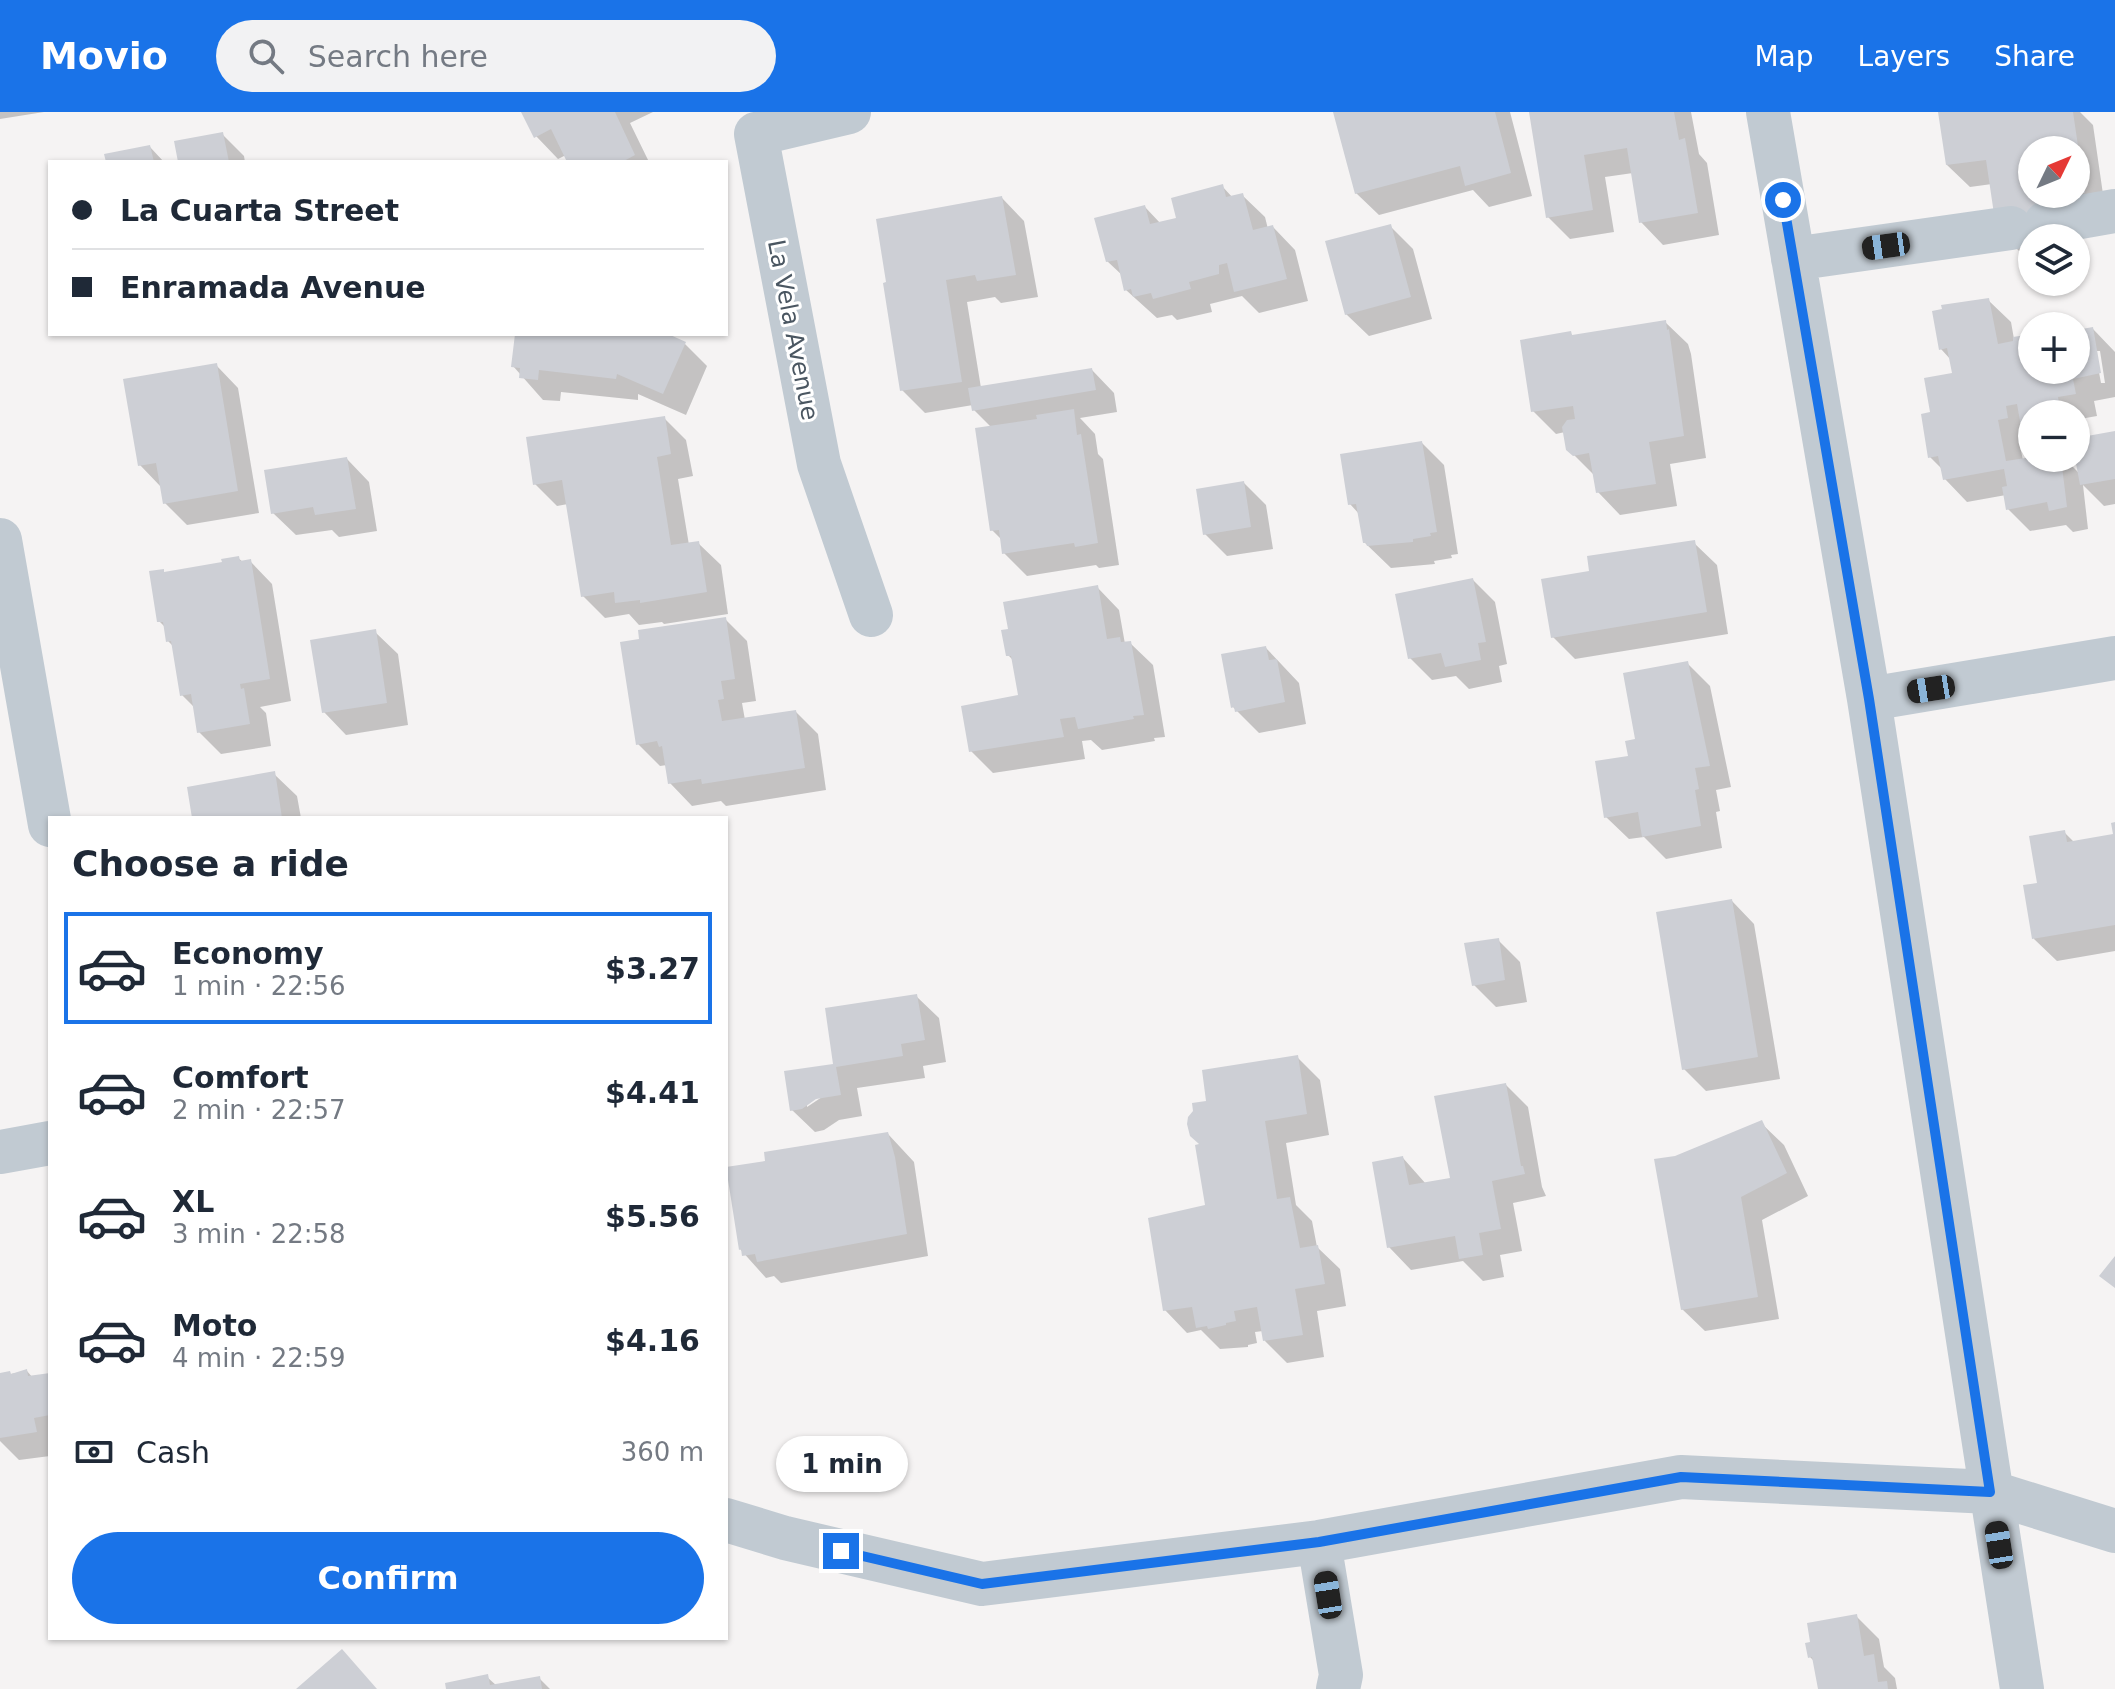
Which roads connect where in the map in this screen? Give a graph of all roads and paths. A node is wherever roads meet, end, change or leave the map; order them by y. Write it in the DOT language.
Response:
graph roads {
  1 [pos="849,112"];
  2 [pos="1768,112"];
  3 [pos="2115,211"];
  4 [pos="1793,259"];
  5 [pos="0,540"];
  6 [pos="871,615"];
  7 [pos="2115,658"];
  8 [pos="15,698"];
  9 [pos="1869,699"];
  10 [pos="48,818"];
  11 [pos="48,1143"];
  12 [pos="0,1152"];
  13 [pos="1990,1492"];
  14 [pos="728,1521"];
  15 [pos="2115,1531"];
  16 [pos="1319,1542"];
  17 [pos="1338,1689"];
  18 [pos="2022,1689"];
  1 -- 6 [label="street, La Vela Avenue"];
  2 -- 4 [label="street"];
  3 -- 4 [label="street"];
  4 -- 9 [label="street"];
  5 -- 8 [label="street"];
  7 -- 9 [label="street"];
  8 -- 10 [label="street"];
  9 -- 13 [label="street"];
  11 -- 12 [label="street"];
  13 -- 15 [label="street"];
  13 -- 16 [label="street"];
  13 -- 18 [label="street"];
  14 -- 16 [label="street"];
  16 -- 17 [label="street"];
}
